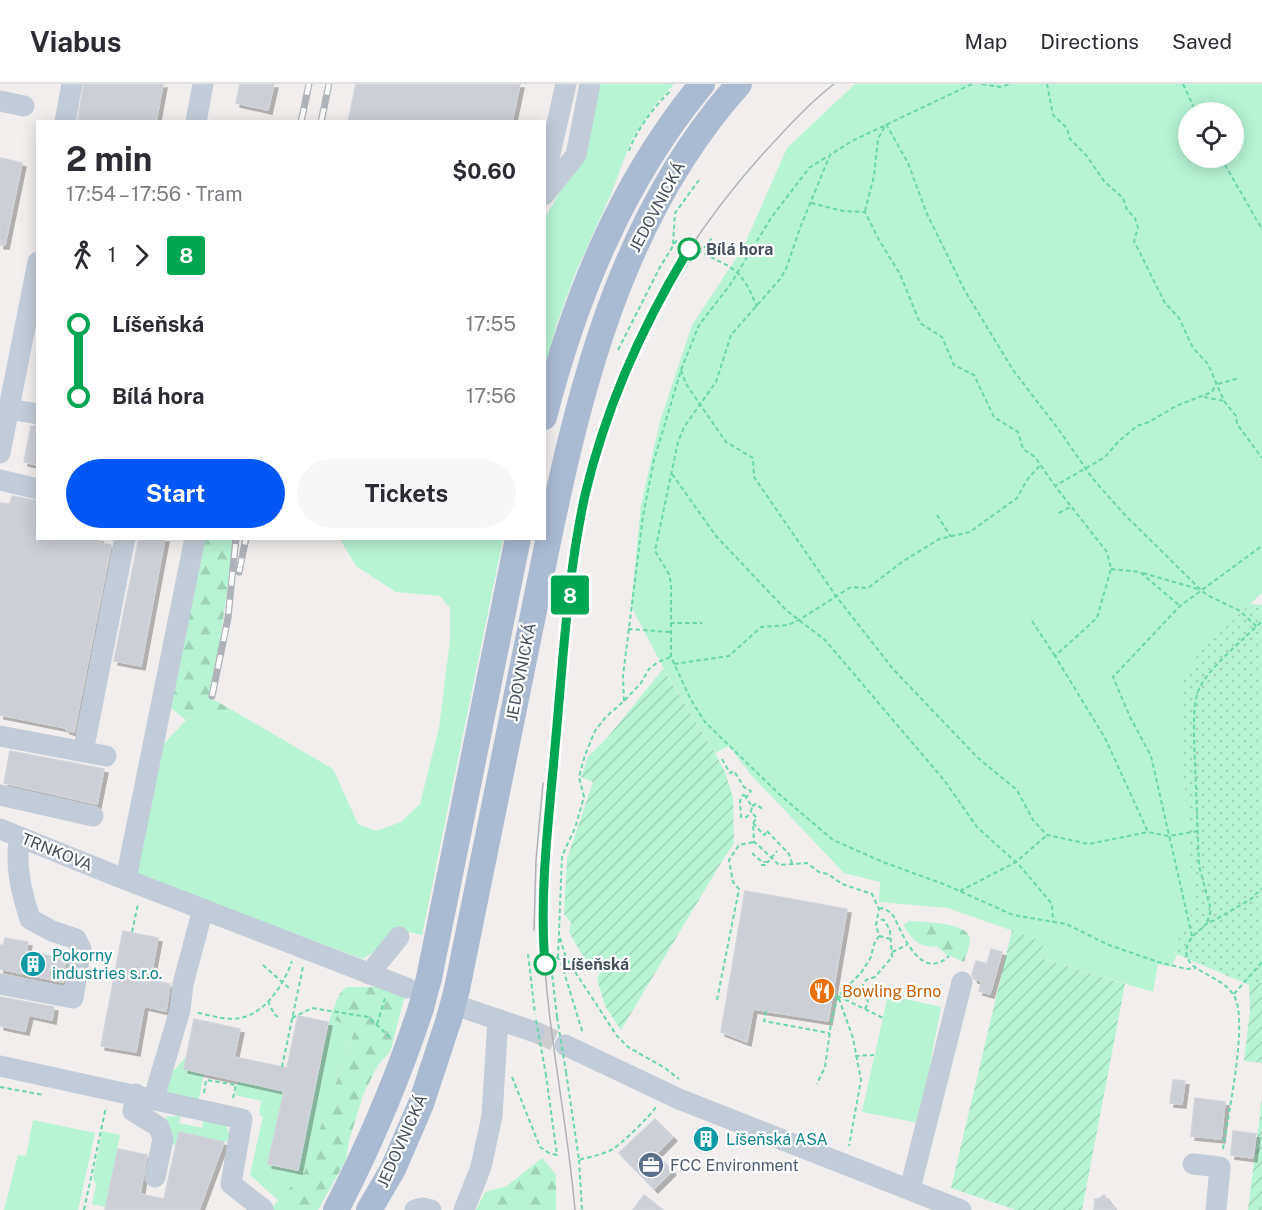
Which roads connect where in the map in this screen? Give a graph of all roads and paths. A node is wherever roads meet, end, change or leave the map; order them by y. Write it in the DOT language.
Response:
graph roads {
  1 [pos="72,84"];
  2 [pos="203,84"];
  3 [pos="566,84"];
  4 [pos="590,84"];
  5 [pos="702,84"];
  6 [pos="972,84"];
  7 [pos="982,84"];
  8 [pos="1011,84"];
  9 [pos="1047,84"];
  10 [pos="1183,84"];
  11 [pos="735,86"];
  12 [pos="0,101"];
  13 [pos="1191,102"];
  14 [pos="24,106"];
  15 [pos="65,120"];
  16 [pos="196,120"];
  17 [pos="886,124"];
  18 [pos="830,155"];
  19 [pos="1227,168"];
  20 [pos="546,171"];
  21 [pos="699,180"];
  22 [pos="546,192"];
  23 [pos="812,203"];
  24 [pos="865,212"];
  25 [pos="1262,230"];
  26 [pos="713,237"];
  27 [pos="678,238"];
  28 [pos="673,246"];
  29 [pos="697,250"];
  30 [pos="36,272"];
  31 [pos="738,272"];
  32 [pos="757,307"];
  33 [pos="614,358"];
  34 [pos="632,368"];
  35 [pos="681,370"];
  36 [pos="1239,378"];
  37 [pos="1218,383"];
  38 [pos="1201,397"];
  39 [pos="1224,401"];
  40 [pos="700,404"];
  41 [pos="9,409"];
  42 [pos="546,410"];
  43 [pos="36,414"];
  44 [pos="0,453"];
  45 [pos="1262,458"];
  46 [pos="1041,464"];
  47 [pos="1086,468"];
  48 [pos="671,473"];
  49 [pos="0,480"];
  50 [pos="1055,486"];
  51 [pos="36,489"];
  52 [pos="1070,507"];
  53 [pos="1059,513"];
  54 [pos="937,515"];
  55 [pos="951,537"];
  56 [pos="125,540"];
  57 [pos="195,540"];
  58 [pos="518,540"];
  59 [pos="1262,546"];
  60 [pos="1111,569"];
  61 [pos="1140,572"];
  62 [pos="1201,590"];
  63 [pos="836,596"];
  64 [pos="1180,606"];
  65 [pos="799,620"];
  66 [pos="1032,621"];
  67 [pos="1262,621"];
  68 [pos="670,623"];
  69 [pos="702,623"];
  70 [pos="1257,627"];
  71 [pos="628,629"];
  72 [pos="670,632"];
  73 [pos="1055,656"];
  74 [pos="671,657"];
  75 [pos="674,664"];
  76 [pos="624,701"];
  77 [pos="1,740"];
  78 [pos="83,752"];
  79 [pos="106,756"];
  80 [pos="722,759"];
  81 [pos="751,791"];
  82 [pos="757,793"];
  83 [pos="0,795"];
  84 [pos="746,796"];
  85 [pos="752,806"];
  86 [pos="764,806"];
  87 [pos="751,812"];
  88 [pos="93,816"];
  89 [pos="753,823"];
  90 [pos="0,829"];
  91 [pos="1198,831"];
  92 [pos="1148,832"];
  93 [pos="1047,835"];
  94 [pos="1168,836"];
  95 [pos="20,837"];
  96 [pos="754,842"];
  97 [pos="777,851"];
  98 [pos="752,853"];
  99 [pos="771,858"];
  100 [pos="765,862"];
  101 [pos="1016,862"];
  102 [pos="792,863"];
  103 [pos="761,865"];
  104 [pos="120,877"];
  105 [pos="874,888"];
  106 [pos="1262,888"];
  107 [pos="960,891"];
  108 [pos="872,894"];
  109 [pos="203,909"];
  110 [pos="879,909"];
  111 [pos="878,919"];
  112 [pos="895,921"];
  113 [pos="1053,922"];
  114 [pos="1207,922"];
  115 [pos="890,928"];
  116 [pos="560,936"];
  117 [pos="879,936"];
  118 [pos="1192,936"];
  119 [pos="399,937"];
  120 [pos="891,939"];
  121 [pos="908,945"];
  122 [pos="892,952"];
  123 [pos="528,954"];
  124 [pos="294,956"];
  125 [pos="949,956"];
  126 [pos="558,958"];
  127 [pos="304,960"];
  128 [pos="1262,962"];
  129 [pos="263,965"];
  130 [pos="1196,968"];
  131 [pos="861,973"];
  132 [pos="369,974"];
  133 [pos="866,980"];
  134 [pos="962,982"];
  135 [pos="281,983"];
  136 [pos="0,984"];
  137 [pos="862,987"];
  138 [pos="289,988"];
  139 [pos="419,991"];
  140 [pos="1234,994"];
  141 [pos="386,995"];
  142 [pos="833,995"];
  143 [pos="838,996"];
  144 [pos="717,1000"];
  145 [pos="268,1001"];
  146 [pos="456,1005"];
  147 [pos="865,1009"];
  148 [pos="180,1010"];
  149 [pos="765,1011"];
  150 [pos="278,1017"];
  151 [pos="292,1018"];
  152 [pos="883,1018"];
  153 [pos="498,1019"];
  154 [pos="579,1019"];
  155 [pos="377,1024"];
  156 [pos="536,1026"];
  157 [pos="829,1033"];
  158 [pos="393,1041"];
  159 [pos="565,1045"];
  160 [pos="874,1055"];
  161 [pos="855,1056"];
  162 [pos="0,1066"];
  163 [pos="282,1067"];
  164 [pos="509,1070"];
  165 [pos="207,1074"];
  166 [pos="206,1080"];
  167 [pos="817,1083"];
  168 [pos="145,1096"];
  169 [pos="688,1102"];
  170 [pos="106,1106"];
  171 [pos="656,1107"];
  172 [pos="200,1109"];
  173 [pos="229,1116"];
  174 [pos="848,1152"];
  175 [pos="579,1160"];
  176 [pos="1192,1164"];
  177 [pos="1220,1167"];
  178 [pos="155,1177"];
  179 [pos="910,1189"];
  180 [pos="263,1209"];
  181 [pos="84,1210"];
  182 [pos="336,1210"];
  183 [pos="369,1210"];
  184 [pos="414,1210"];
  185 [pos="431,1210"];
  186 [pos="464,1210"];
  187 [pos="582,1210"];
  188 [pos="961,1210"];
  189 [pos="1216,1210"];
  1 -- 15 [label="street"];
  2 -- 16 [label="street"];
  3 -- 20 [label="street"];
  4 -- 22 [label="street"];
  5 -- 42 [label="main road, JEDOVNICKÁ"];
  6 -- 17 [label="path"];
  7 -- 8 [label="path"];
  9 -- 37 [label="path"];
  10 -- 13 [label="path"];
  11 -- 146 [label="main road, JEDOVNICKÁ"];
  12 -- 14 [label="street"];
  17 -- 18 [label="path"];
  17 -- 24 [label="path"];
  17 -- 47 [label="path"];
  18 -- 23 [label="path"];
  18 -- 31 [label="path"];
  19 -- 25 [label="path"];
  21 -- 28 [label="path"];
  23 -- 24 [label="path"];
  23 -- 32 [label="path"];
  24 -- 46 [label="path"];
  26 -- 29 [label="path"];
  27 -- 28 [label="path"];
  28 -- 33 [label="path"];
  29 -- 31 [label="path"];
  29 -- 34 [label="path"];
  30 -- 41 [label="street"];
  31 -- 32 [label="path"];
  31 -- 35 [label="path"];
  32 -- 40 [label="path"];
  35 -- 40 [label="path"];
  35 -- 71 [label="path"];
  36 -- 37 [label="path"];
  37 -- 38 [label="path"];
  37 -- 39 [label="path"];
  38 -- 39 [label="path"];
  38 -- 47 [label="path"];
  39 -- 45 [label="path"];
  40 -- 48 [label="path"];
  40 -- 63 [label="path"];
  41 -- 43 [label="street"];
  41 -- 44 [label="street"];
  46 -- 50 [label="path"];
  46 -- 55 [label="path"];
  47 -- 50 [label="path"];
  47 -- 62 [label="path"];
  48 -- 65 [label="path"];
  48 -- 68 [label="path"];
  49 -- 51 [label="street"];
  50 -- 52 [label="path"];
  52 -- 53 [label="path"];
  52 -- 60 [label="path"];
  54 -- 55 [label="path"];
  55 -- 63 [label="path"];
  56 -- 78 [label="street"];
  57 -- 104 [label="street"];
  58 -- 139 [label="main road, JEDOVNICKÁ"];
  59 -- 62 [label="path"];
  60 -- 61 [label="path"];
  60 -- 73 [label="path"];
  61 -- 62 [label="path"];
  61 -- 64 [label="path"];
  62 -- 64 [label="path"];
  62 -- 70 [label="path"];
  63 -- 65 [label="path"];
  63 -- 93 [label="path"];
  64 -- 94 [label="path"];
  65 -- 75 [label="path"];
  65 -- 101 [label="path"];
  66 -- 73 [label="path"];
  67 -- 70 [label="path"];
  68 -- 69 [label="path"];
  68 -- 72 [label="path"];
  70 -- 91 [label="path"];
  71 -- 72 [label="path"];
  71 -- 76 [label="path"];
  72 -- 74 [label="path"];
  73 -- 92 [label="path"];
  74 -- 75 [label="path"];
  74 -- 76 [label="path"];
  75 -- 107 [label="path"];
  76 -- 116 [label="path"];
  77 -- 78 [label="street"];
  78 -- 79 [label="street"];
  80 -- 81 [label="path"];
  81 -- 82 [label="path"];
  81 -- 84 [label="path"];
  83 -- 88 [label="street"];
  84 -- 85 [label="path"];
  84 -- 87 [label="path"];
  85 -- 86 [label="path"];
  85 -- 87 [label="path"];
  87 -- 89 [label="path"];
  89 -- 96 [label="path"];
  89 -- 102 [label="path"];
  90 -- 95 [label="street, TRNKOVA"];
  91 -- 94 [label="path"];
  91 -- 114 [label="path"];
  92 -- 93 [label="path"];
  92 -- 94 [label="path"];
  93 -- 101 [label="path"];
  94 -- 118 [label="path"];
  95 -- 104 [label="street, TRNKOVA"];
  95 -- 136 [label="street"];
  96 -- 99 [label="path"];
  96 -- 144 [label="path"];
  97 -- 99 [label="path"];
  98 -- 100 [label="path"];
  99 -- 100 [label="path"];
  99 -- 102 [label="path"];
  100 -- 103 [label="path"];
  101 -- 107 [label="path"];
  101 -- 113 [label="path"];
  102 -- 108 [label="path"];
  104 -- 109 [label="street"];
  105 -- 108 [label="path"];
  106 -- 114 [label="path"];
  107 -- 113 [label="path"];
  108 -- 110 [label="path"];
  109 -- 132 [label="street"];
  109 -- 148 [label="street"];
  110 -- 111 [label="path"];
  110 -- 112 [label="path"];
  111 -- 115 [label="path"];
  111 -- 117 [label="path"];
  112 -- 115 [label="path"];
  112 -- 121 [label="path"];
  113 -- 130 [label="path"];
  114 -- 118 [label="path"];
  115 -- 120 [label="path"];
  116 -- 126 [label="path"];
  116 -- 169 [label="path"];
  117 -- 120 [label="path"];
  117 -- 131 [label="path"];
  118 -- 130 [label="path"];
  119 -- 132 [label="street"];
  120 -- 122 [label="path"];
  121 -- 122 [label="path"];
  121 -- 125 [label="path"];
  122 -- 133 [label="path"];
  123 -- 156 [label="path"];
  124 -- 135 [label="path"];
  126 -- 154 [label="path"];
  126 -- 175 [label="path, bridge"];
  127 -- 151 [label="path"];
  128 -- 140 [label="path"];
  129 -- 135 [label="path"];
  130 -- 140 [label="path"];
  131 -- 133 [label="path"];
  131 -- 143 [label="path"];
  132 -- 139 [label="street"];
  133 -- 137 [label="path"];
  134 -- 179 [label="street"];
  135 -- 138 [label="path"];
  135 -- 145 [label="path"];
  137 -- 143 [label="path"];
  137 -- 147 [label="path"];
  139 -- 182 [label="main road, JEDOVNICKÁ"];
  140 -- 177 [label="path"];
  141 -- 155 [label="path"];
  142 -- 143 [label="path"];
  143 -- 147 [label="path"];
  143 -- 157 [label="path"];
  143 -- 161 [label="path"];
  145 -- 148 [label="path"];
  145 -- 150 [label="path"];
  146 -- 153 [label="street"];
  146 -- 183 [label="main road, JEDOVNICKÁ"];
  147 -- 152 [label="path"];
  148 -- 168 [label="street"];
  149 -- 157 [label="path"];
  151 -- 155 [label="path"];
  151 -- 163 [label="path"];
  153 -- 156 [label="street"];
  153 -- 186 [label="street"];
  155 -- 158 [label="path"];
  156 -- 164 [label="path, bridge"];
  157 -- 167 [label="path"];
  159 -- 169 [label="street"];
  160 -- 161 [label="path"];
  161 -- 174 [label="path"];
  162 -- 168 [label="street"];
  165 -- 166 [label="path"];
  166 -- 172 [label="path"];
  166 -- 173 [label="path"];
  168 -- 172 [label="street"];
  168 -- 178 [label="street"];
  169 -- 179 [label="street"];
  170 -- 181 [label="path"];
  171 -- 175 [label="path"];
  172 -- 173 [label="street"];
  173 -- 180 [label="street"];
  175 -- 187 [label="path"];
  176 -- 177 [label="street"];
  177 -- 189 [label="street"];
  179 -- 188 [label="street"];
  184 -- 185 [label="street"];
}
